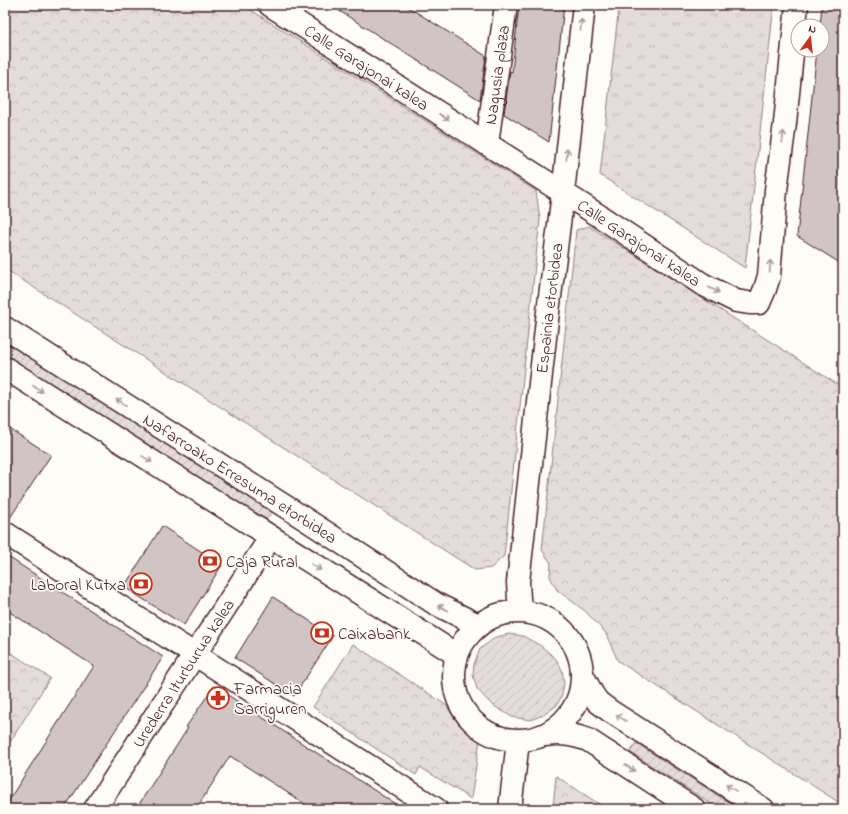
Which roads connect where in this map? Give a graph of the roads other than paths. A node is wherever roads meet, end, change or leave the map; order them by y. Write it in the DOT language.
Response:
graph roads {
  1 [pos="270,5"];
  2 [pos="506,5"];
  3 [pos="584,5"];
  4 [pos="797,5"];
  5 [pos="487,144"];
  6 [pos="563,193"];
  7 [pos="5,328"];
  8 [pos="5,368"];
  9 [pos="5,533"];
  10 [pos="270,538"];
  11 [pos="522,612"];
  12 [pos="478,625"];
  13 [pos="195,654"];
  14 [pos="456,655"];
  15 [pos="582,674"];
  16 [pos="544,735"];
  17 [pos="518,741"];
  18 [pos="96,809"];
  19 [pos="436,809"];
  20 [pos="510,809"];
  21 [pos="694,809"];
  22 [pos="764,809"];
  1 -- 5 [label="street, Calle Garajonai kalea, one-way"];
  2 -- 5 [label="street, Nagusia plaza"];
  6 -- 3 [label="street, Espainia etorbidea, one-way"];
  6 -- 4 [label="street, Calle Garajonai kalea, one-way"];
  5 -- 6 [label="street, Calle Garajonai kalea"];
  6 -- 11 [label="street, Espainia etorbidea"];
  12 -- 7 [label="street, Nafarroako Erresuma etorbidea, one-way"];
  8 -- 10 [label="street, Nafarroako Erresuma etorbidea, one-way"];
  9 -- 13 [label="street"];
  10 -- 13 [label="street, Urederra Iturburua kalea"];
  10 -- 14 [label="street, Nafarroako Erresuma etorbidea, one-way"];
  11 -- 12 [label="street"];
  11 -- 15 [label="street"];
  12 -- 14 [label="street"];
  13 -- 18 [label="street, Urederra Iturburua kalea"];
  13 -- 19 [label="street"];
  14 -- 17 [label="street"];
  15 -- 16 [label="street"];
  22 -- 15 [label="street, one-way"];
  16 -- 17 [label="street"];
  16 -- 21 [label="street, one-way"];
  17 -- 20 [label="street"];
}
